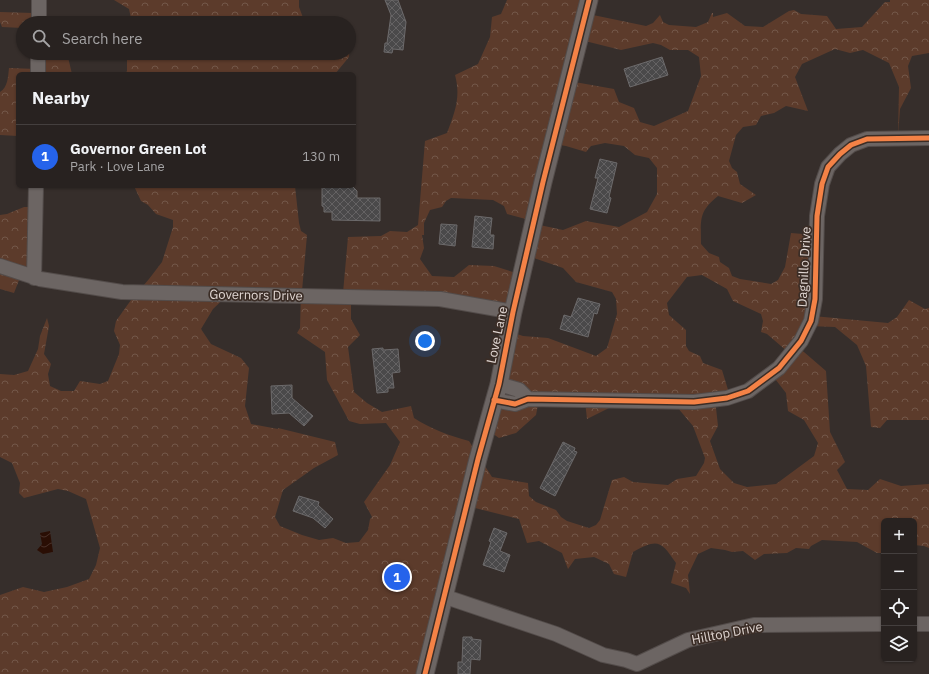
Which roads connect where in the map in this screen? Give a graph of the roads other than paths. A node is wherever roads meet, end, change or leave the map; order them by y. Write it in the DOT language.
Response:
graph roads {
  1 [pos="39,0"];
  2 [pos="589,0"];
  3 [pos="39,16"];
  4 [pos="38,60"];
  5 [pos="38,72"];
  6 [pos="929,138"];
  7 [pos="36,188"];
  8 [pos="0,266"];
  9 [pos="34,278"];
  10 [pos="513,312"];
  11 [pos="497,392"];
  12 [pos="443,596"];
  13 [pos="881,624"];
  14 [pos="917,624"];
  15 [pos="929,624"];
  16 [pos="634,669"];
  17 [pos="425,674"];
  1 -- 3 [label="street"];
  2 -- 10 [label="street, Love Lane"];
  4 -- 5 [label="street"];
  6 -- 11 [label="street, Dagnillo Drive"];
  7 -- 9 [label="street"];
  8 -- 9 [label="street, Governors Drive"];
  9 -- 10 [label="street, Governors Drive"];
  10 -- 11 [label="street, Love Lane"];
  11 -- 12 [label="street, Love Lane"];
  12 -- 16 [label="street, Hilltop Drive"];
  12 -- 17 [label="street, Love Lane"];
  13 -- 16 [label="street, Hilltop Drive"];
  14 -- 15 [label="street"];
}
